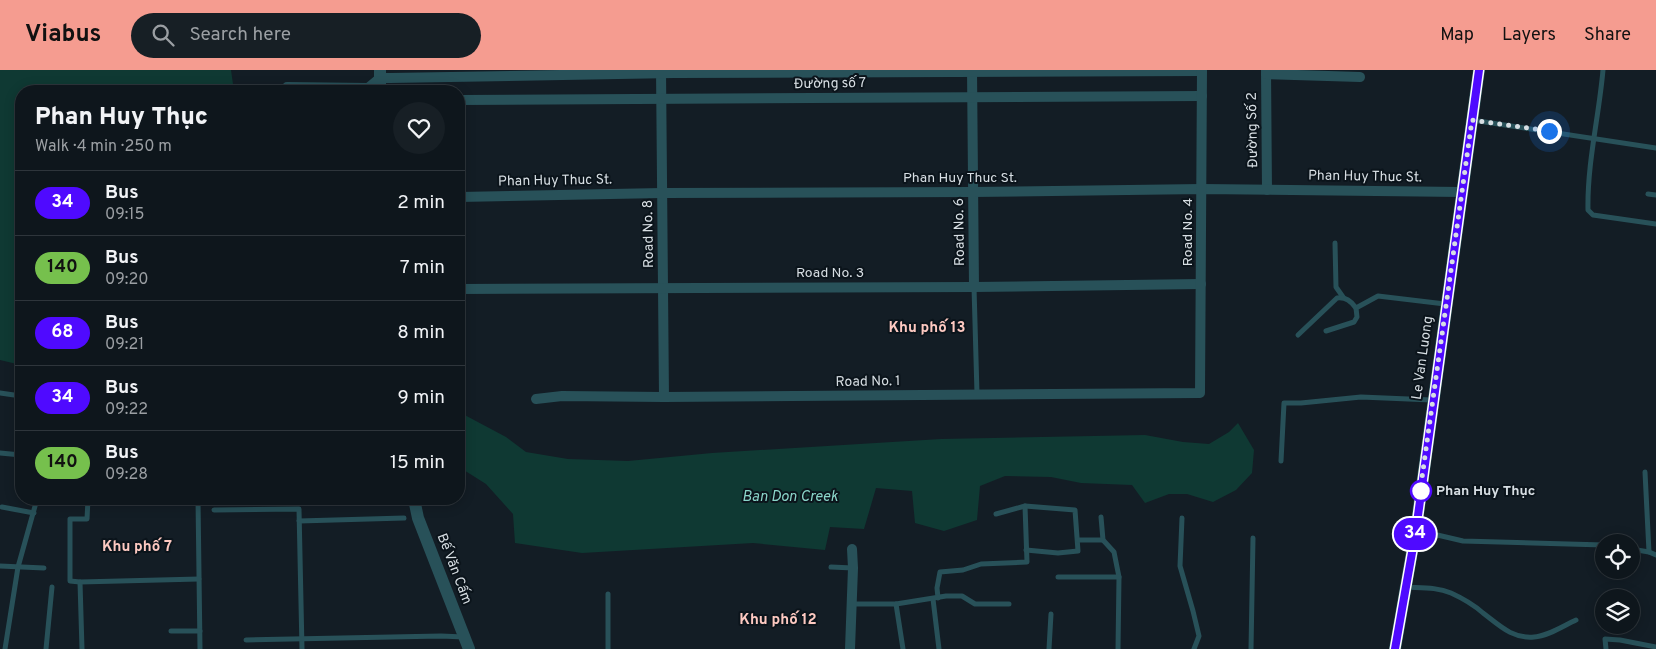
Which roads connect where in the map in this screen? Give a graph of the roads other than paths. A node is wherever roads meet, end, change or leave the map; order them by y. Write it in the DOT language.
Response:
graph roads {
  1 [pos="972,70"];
  2 [pos="1202,70"];
  3 [pos="1479,70"];
  4 [pos="1603,70"];
  5 [pos="661,72"];
  6 [pos="1266,72"];
  7 [pos="380,74"];
  8 [pos="1360,77"];
  9 [pos="972,96"];
  10 [pos="1202,96"];
  11 [pos="465,100"];
  12 [pos="661,100"];
  13 [pos="1472,120"];
  14 [pos="1594,138"];
  15 [pos="1656,148"];
  16 [pos="1202,189"];
  17 [pos="1267,190"];
  18 [pos="972,192"];
  19 [pos="1461,192"];
  20 [pos="662,193"];
  21 [pos="1648,194"];
  22 [pos="1656,195"];
  23 [pos="465,197"];
  24 [pos="1656,224"];
  25 [pos="1335,243"];
  26 [pos="1201,284"];
  27 [pos="663,287"];
  28 [pos="974,287"];
  29 [pos="465,289"];
  30 [pos="1343,297"];
  31 [pos="1446,304"];
  32 [pos="1356,308"];
  33 [pos="1326,331"];
  34 [pos="1298,335"];
  35 [pos="0,392"];
  36 [pos="1200,393"];
  37 [pos="977,394"];
  38 [pos="15,395"];
  39 [pos="664,397"];
  40 [pos="536,399"];
  41 [pos="1432,400"];
  42 [pos="0,453"];
  43 [pos="15,454"];
  44 [pos="1281,461"];
  45 [pos="1644,472"];
  46 [pos="36,505"];
  47 [pos="88,505"];
  48 [pos="198,505"];
  49 [pos="415,505"];
  50 [pos="1025,506"];
  51 [pos="2,507"];
  52 [pos="214,510"];
  53 [pos="34,513"];
  54 [pos="996,514"];
  55 [pos="1101,517"];
  56 [pos="404,518"];
  57 [pos="1182,518"];
  58 [pos="299,521"];
  59 [pos="1416,530"];
  60 [pos="1253,538"];
  61 [pos="1078,540"];
  62 [pos="1103,540"];
  63 [pos="1595,545"];
  64 [pos="852,549"];
  65 [pos="1026,550"];
  66 [pos="1640,550"];
  67 [pos="1649,552"];
  68 [pos="1656,555"];
  69 [pos="0,566"];
  70 [pos="18,567"];
  71 [pos="831,567"];
  72 [pos="44,568"];
  73 [pos="853,568"];
  74 [pos="1058,577"];
  75 [pos="1119,578"];
  76 [pos="199,579"];
  77 [pos="80,582"];
  78 [pos="52,587"];
  79 [pos="1405,588"];
  80 [pos="608,594"];
  81 [pos="935,598"];
  82 [pos="851,604"];
  83 [pos="896,604"];
  84 [pos="1009,604"];
  85 [pos="1051,614"];
  86 [pos="1576,620"];
  87 [pos="171,631"];
  88 [pos="200,631"];
  89 [pos="302,639"];
  90 [pos="246,640"];
  91 [pos="466,643"];
  92 [pos="1656,647"];
  93 [pos="6,649"];
  94 [pos="46,649"];
  95 [pos="82,649"];
  96 [pos="200,649"];
  97 [pos="302,649"];
  98 [pos="608,649"];
  99 [pos="850,649"];
  100 [pos="903,649"];
  101 [pos="939,649"];
  102 [pos="1050,649"];
  103 [pos="1118,649"];
  104 [pos="1194,649"];
  105 [pos="1252,649"];
  106 [pos="1395,649"];
  107 [pos="1606,649"];
  1 -- 2 [label="street"];
  1 -- 5 [label="street"];
  1 -- 9 [label="street, Road No. 6"];
  2 -- 10 [label="street, Road No. 4"];
  3 -- 13 [label="street, Le Van Luong"];
  4 -- 14 [label="lane"];
  5 -- 7 [label="street"];
  5 -- 12 [label="street, Road No. 8"];
  6 -- 8 [label="street"];
  6 -- 17 [label="street, Đường Số 2"];
  9 -- 10 [label="street, Đường số 7"];
  9 -- 12 [label="street, Đường số 7"];
  9 -- 18 [label="street, Road No. 6"];
  10 -- 16 [label="street, Road No. 4"];
  11 -- 12 [label="street, Đường số 7"];
  12 -- 20 [label="street, Road No. 8"];
  13 -- 14 [label="lane"];
  13 -- 19 [label="street, Le Van Luong"];
  14 -- 15 [label="lane"];
  14 -- 24 [label="lane"];
  16 -- 17 [label="street, Phan Huy Thuc St."];
  16 -- 18 [label="street, Phan Huy Thuc St."];
  16 -- 26 [label="street, Road No. 4"];
  17 -- 19 [label="street, Phan Huy Thuc St."];
  18 -- 20 [label="street, Phan Huy Thuc St."];
  18 -- 28 [label="street, Road No. 6"];
  19 -- 31 [label="street, Le Van Luong"];
  20 -- 23 [label="street, Phan Huy Thuc St."];
  20 -- 27 [label="street, Road No. 8"];
  21 -- 22 [label="lane"];
  25 -- 30 [label="lane"];
  26 -- 28 [label="street, Road No. 3"];
  26 -- 36 [label="street, Road No. 4"];
  27 -- 28 [label="street, Road No. 3"];
  27 -- 29 [label="street, Road No. 3"];
  27 -- 39 [label="street, Road No. 8"];
  28 -- 37 [label="lane, Road No. 6"];
  30 -- 32 [label="lane"];
  30 -- 34 [label="lane"];
  31 -- 32 [label="lane"];
  31 -- 41 [label="street, Le Van Luong"];
  32 -- 33 [label="lane"];
  35 -- 38 [label="lane"];
  36 -- 37 [label="street, Road No. 1"];
  37 -- 39 [label="street, Road No. 1"];
  39 -- 40 [label="street, Road No. 1"];
  41 -- 44 [label="lane"];
  41 -- 59 [label="street, Le Van Luong"];
  42 -- 43 [label="lane"];
  45 -- 67 [label="lane"];
  46 -- 53 [label="lane"];
  47 -- 77 [label="lane"];
  48 -- 76 [label="lane"];
  49 -- 91 [label="street, Bế Văn Cấm"];
  50 -- 54 [label="lane"];
  50 -- 61 [label="lane"];
  50 -- 65 [label="lane"];
  51 -- 53 [label="lane"];
  52 -- 58 [label="lane"];
  53 -- 70 [label="lane"];
  55 -- 62 [label="lane"];
  56 -- 58 [label="lane"];
  57 -- 104 [label="lane"];
  58 -- 89 [label="lane"];
  59 -- 63 [label="lane"];
  59 -- 79 [label="street, Le Van Luong"];
  60 -- 105 [label="lane"];
  61 -- 62 [label="lane"];
  61 -- 65 [label="lane"];
  62 -- 75 [label="lane"];
  64 -- 73 [label="street"];
  65 -- 81 [label="lane"];
  66 -- 67 [label="lane"];
  67 -- 68 [label="lane"];
  69 -- 70 [label="lane"];
  70 -- 72 [label="lane"];
  70 -- 93 [label="lane"];
  71 -- 73 [label="lane"];
  73 -- 82 [label="street"];
  74 -- 75 [label="lane"];
  75 -- 103 [label="lane"];
  76 -- 77 [label="lane"];
  76 -- 88 [label="lane"];
  77 -- 95 [label="lane"];
  78 -- 94 [label="lane"];
  79 -- 86 [label="lane"];
  79 -- 106 [label="street, Le Van Luong"];
  80 -- 98 [label="lane"];
  81 -- 83 [label="lane"];
  81 -- 84 [label="lane"];
  81 -- 101 [label="lane"];
  82 -- 83 [label="lane"];
  82 -- 99 [label="street"];
  83 -- 100 [label="lane"];
  85 -- 102 [label="lane"];
  87 -- 88 [label="lane"];
  88 -- 96 [label="lane"];
  89 -- 90 [label="lane"];
  89 -- 91 [label="lane"];
  89 -- 97 [label="lane"];
  92 -- 107 [label="lane"];
}
